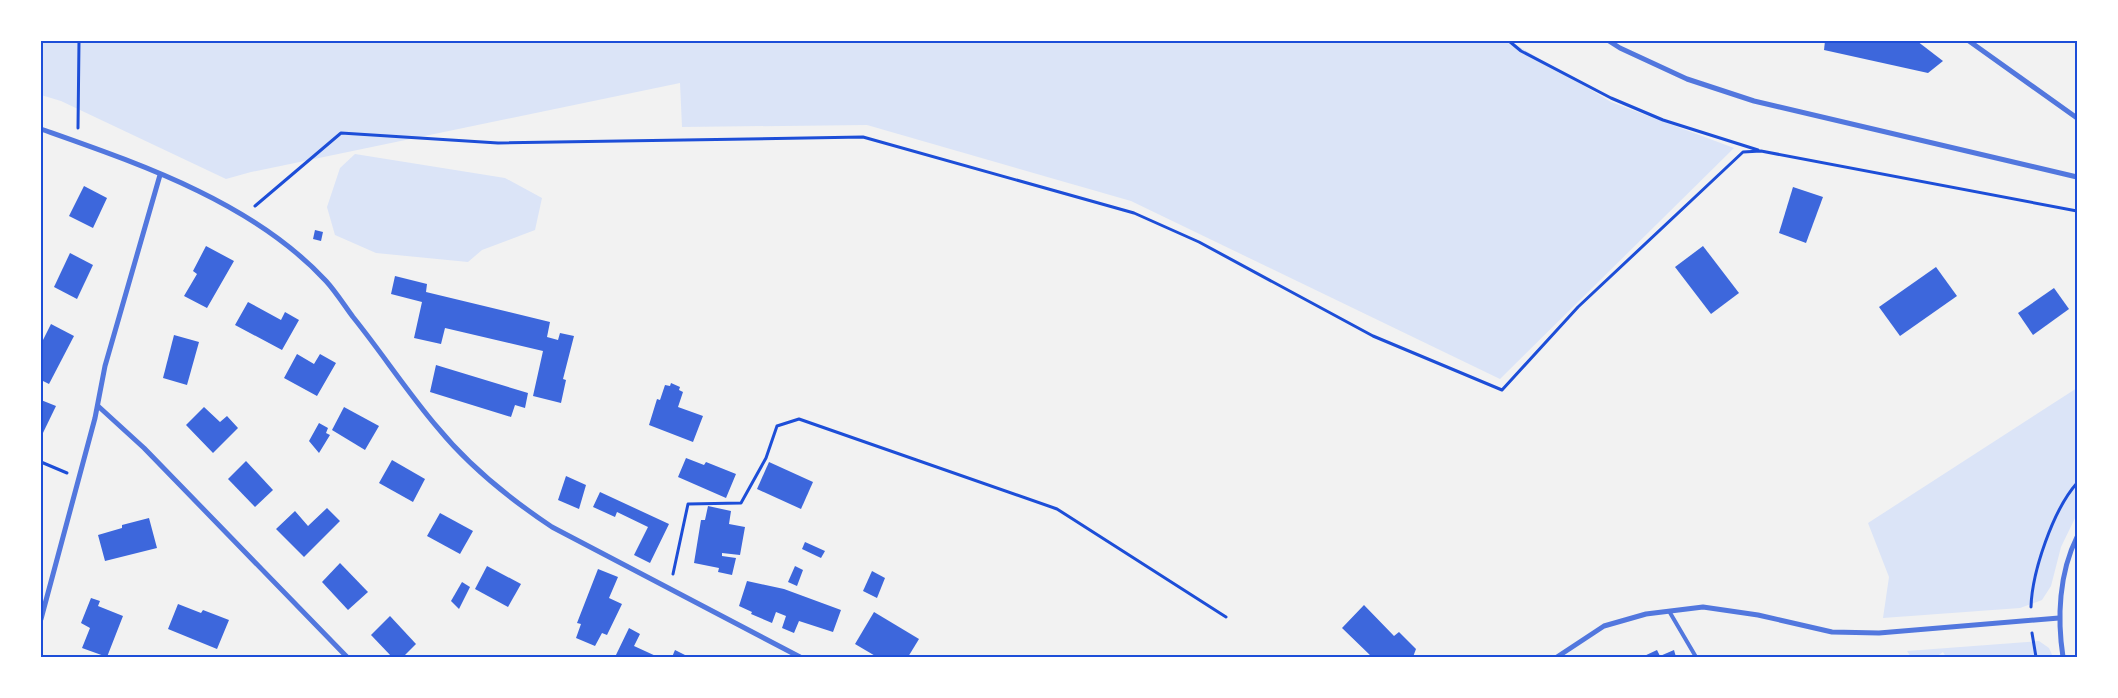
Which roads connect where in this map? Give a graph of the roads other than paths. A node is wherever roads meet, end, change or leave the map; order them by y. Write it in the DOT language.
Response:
graph roads {
  1 [pos="1609,41"];
  2 [pos="1969,41"];
  3 [pos="2077,118"];
  4 [pos="41,128"];
  5 [pos="160,175"];
  6 [pos="2077,177"];
  7 [pos="98,406"];
  8 [pos="2077,537"];
  9 [pos="1669,611"];
  10 [pos="2059,618"];
  11 [pos="41,619"];
  12 [pos="347,657"];
  13 [pos="800,657"];
  14 [pos="1557,657"];
  15 [pos="1696,657"];
  16 [pos="2063,657"];
  1 -- 6 [label="street"];
  2 -- 3 [label="street"];
  4 -- 5 [label="street"];
  5 -- 7 [label="street"];
  5 -- 13 [label="street"];
  7 -- 11 [label="street"];
  7 -- 12 [label="street"];
  8 -- 10 [label="street"];
  9 -- 10 [label="street"];
  9 -- 14 [label="street"];
  9 -- 15 [label="lane"];
  10 -- 16 [label="street"];
}
